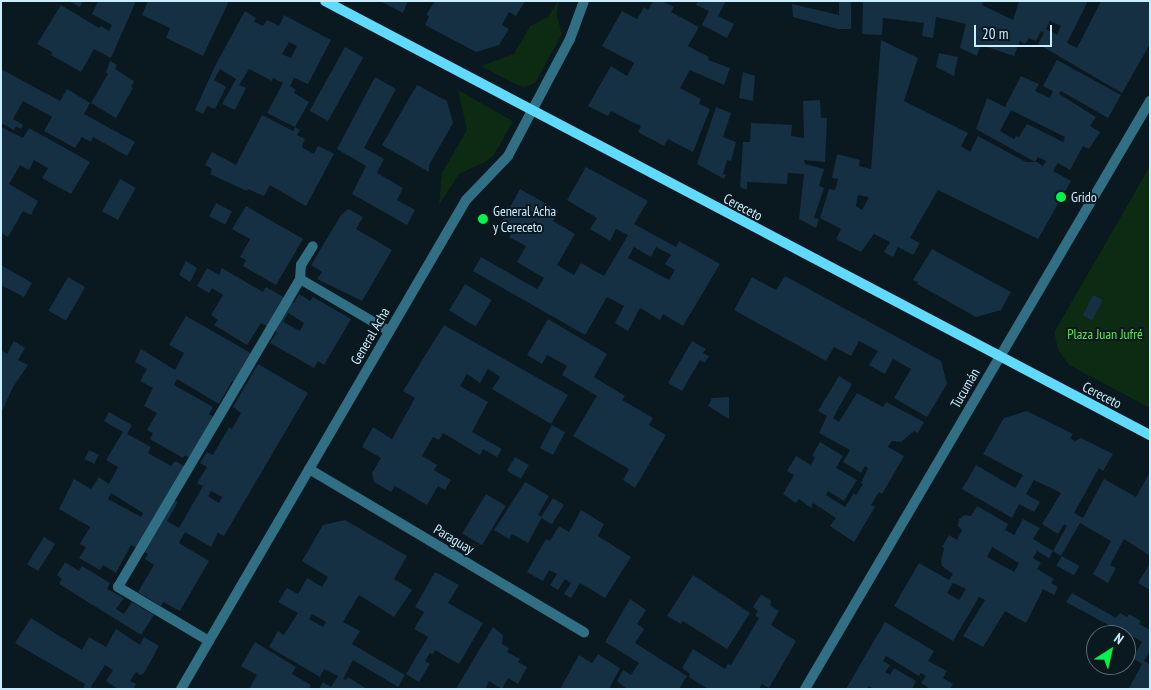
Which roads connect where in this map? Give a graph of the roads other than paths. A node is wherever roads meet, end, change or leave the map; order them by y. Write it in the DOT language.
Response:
graph roads {
  1 [pos="325,1"];
  2 [pos="584,1"];
  3 [pos="1150,101"];
  4 [pos="532,111"];
  5 [pos="313,246"];
  6 [pos="300,279"];
  7 [pos="389,331"];
  8 [pos="999,358"];
  9 [pos="1150,435"];
  10 [pos="309,469"];
  11 [pos="584,632"];
  12 [pos="209,641"];
  13 [pos="181,689"];
  14 [pos="805,689"];
  1 -- 4 [label="main road, Cereceto"];
  2 -- 4 [label="street, General Acha"];
  3 -- 8 [label="street, Tucumán"];
  4 -- 7 [label="street, General Acha"];
  4 -- 8 [label="main road, Cereceto"];
  5 -- 6 [label="street"];
  6 -- 7 [label="street"];
  6 -- 12 [label="street"];
  7 -- 10 [label="street, General Acha"];
  8 -- 9 [label="main road, Cereceto"];
  8 -- 14 [label="street, Tucumán"];
  10 -- 11 [label="street, Paraguay"];
  10 -- 12 [label="street, General Acha"];
  12 -- 13 [label="street, General Acha"];
}
